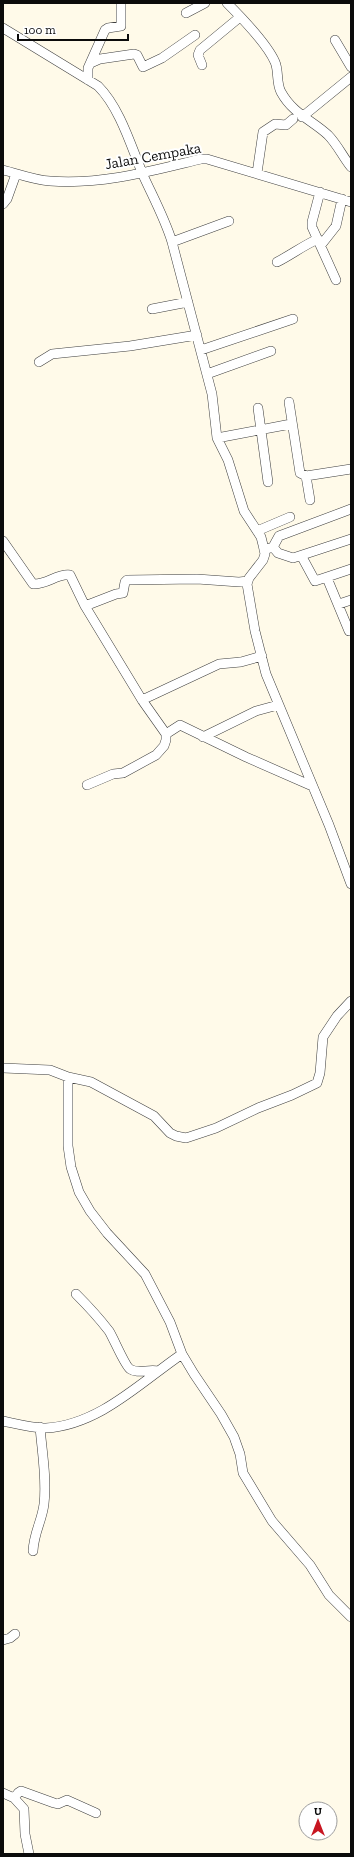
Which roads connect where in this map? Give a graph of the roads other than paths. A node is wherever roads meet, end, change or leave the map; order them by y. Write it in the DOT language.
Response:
graph roads {
  1 [pos="121,3"];
  2 [pos="205,3"];
  3 [pos="227,3"];
  4 [pos="186,13"];
  5 [pos="240,17"];
  6 [pos="3,28"];
  7 [pos="195,35"];
  8 [pos="335,40"];
  9 [pos="91,63"];
  10 [pos="202,65"];
  11 [pos="351,67"];
  12 [pos="351,77"];
  13 [pos="88,80"];
  14 [pos="298,118"];
  15 [pos="351,167"];
  16 [pos="3,170"];
  17 [pos="257,173"];
  18 [pos="16,174"];
  19 [pos="143,174"];
  20 [pos="320,192"];
  21 [pos="347,200"];
  22 [pos="3,204"];
  23 [pos="229,221"];
  24 [pos="172,242"];
  25 [pos="320,242"];
  26 [pos="277,262"];
  27 [pos="336,280"];
  28 [pos="188,302"];
  29 [pos="152,309"];
  30 [pos="293,318"];
  31 [pos="197,335"];
  32 [pos="201,350"];
  33 [pos="271,351"];
  34 [pos="39,362"];
  35 [pos="207,374"];
  36 [pos="289,402"];
  37 [pos="258,408"];
  38 [pos="291,424"];
  39 [pos="261,430"];
  40 [pos="217,438"];
  41 [pos="351,469"];
  42 [pos="306,476"];
  43 [pos="268,482"];
  44 [pos="310,500"];
  45 [pos="351,509"];
  46 [pos="290,517"];
  47 [pos="257,531"];
  48 [pos="351,539"];
  49 [pos="3,541"];
  50 [pos="269,548"];
  51 [pos="302,557"];
  52 [pos="351,569"];
  53 [pos="327,578"];
  54 [pos="248,581"];
  55 [pos="351,600"];
  56 [pos="339,604"];
  57 [pos="85,606"];
  58 [pos="351,630"];
  59 [pos="262,656"];
  60 [pos="142,700"];
  61 [pos="278,705"];
  62 [pos="166,734"];
  63 [pos="204,737"];
  64 [pos="87,785"];
  65 [pos="312,786"];
  66 [pos="351,884"];
  67 [pos="351,1001"];
  68 [pos="3,1068"];
  69 [pos="68,1077"];
  70 [pos="76,1294"];
  71 [pos="182,1354"];
  72 [pos="158,1371"];
  73 [pos="3,1421"];
  74 [pos="40,1427"];
  75 [pos="33,1552"];
  76 [pos="351,1617"];
  77 [pos="15,1634"];
  78 [pos="3,1640"];
  79 [pos="3,1793"];
  80 [pos="14,1798"];
  81 [pos="96,1813"];
  82 [pos="29,1854"];
  1 -- 9 [label="street"];
  2 -- 4 [label="street"];
  3 -- 5 [label="street"];
  5 -- 10 [label="street"];
  5 -- 14 [label="street"];
  6 -- 13 [label="street"];
  7 -- 9 [label="street"];
  8 -- 11 [label="street"];
  9 -- 13 [label="street"];
  12 -- 14 [label="street"];
  13 -- 19 [label="street"];
  14 -- 15 [label="street"];
  14 -- 17 [label="street"];
  16 -- 18 [label="street, Jalan Cempaka"];
  17 -- 19 [label="street, Jalan Cempaka"];
  17 -- 20 [label="street, Jalan Cempaka"];
  18 -- 19 [label="street, Jalan Cempaka"];
  18 -- 22 [label="street"];
  19 -- 24 [label="street"];
  20 -- 21 [label="street, Jalan Cempaka"];
  20 -- 25 [label="street"];
  21 -- 25 [label="street"];
  23 -- 24 [label="street"];
  24 -- 28 [label="street"];
  25 -- 26 [label="street"];
  25 -- 27 [label="street"];
  28 -- 29 [label="street"];
  28 -- 31 [label="street"];
  30 -- 32 [label="street"];
  31 -- 32 [label="street"];
  31 -- 34 [label="street"];
  32 -- 35 [label="street"];
  33 -- 35 [label="street"];
  35 -- 40 [label="street"];
  36 -- 38 [label="street"];
  37 -- 39 [label="street"];
  38 -- 39 [label="street"];
  38 -- 42 [label="street"];
  39 -- 40 [label="street"];
  39 -- 43 [label="street"];
  40 -- 47 [label="street"];
  41 -- 42 [label="street"];
  42 -- 44 [label="street"];
  45 -- 50 [label="street"];
  46 -- 47 [label="street"];
  47 -- 50 [label="street"];
  48 -- 51 [label="street"];
  49 -- 57 [label="street"];
  50 -- 51 [label="street"];
  50 -- 54 [label="street"];
  51 -- 53 [label="street"];
  52 -- 53 [label="street"];
  53 -- 56 [label="street"];
  54 -- 57 [label="street"];
  54 -- 59 [label="street"];
  55 -- 56 [label="street"];
  56 -- 58 [label="street"];
  57 -- 60 [label="street"];
  59 -- 60 [label="street"];
  59 -- 61 [label="street"];
  60 -- 62 [label="street"];
  61 -- 63 [label="street"];
  61 -- 65 [label="street"];
  62 -- 63 [label="street"];
  62 -- 64 [label="street"];
  63 -- 65 [label="street"];
  65 -- 66 [label="street"];
  67 -- 69 [label="street"];
  68 -- 69 [label="street"];
  69 -- 71 [label="street"];
  70 -- 72 [label="street"];
  71 -- 72 [label="street"];
  71 -- 76 [label="street"];
  72 -- 74 [label="street"];
  73 -- 74 [label="street"];
  74 -- 75 [label="street"];
  77 -- 78 [label="street"];
  79 -- 80 [label="street"];
  80 -- 81 [label="street"];
  80 -- 82 [label="street"];
}
